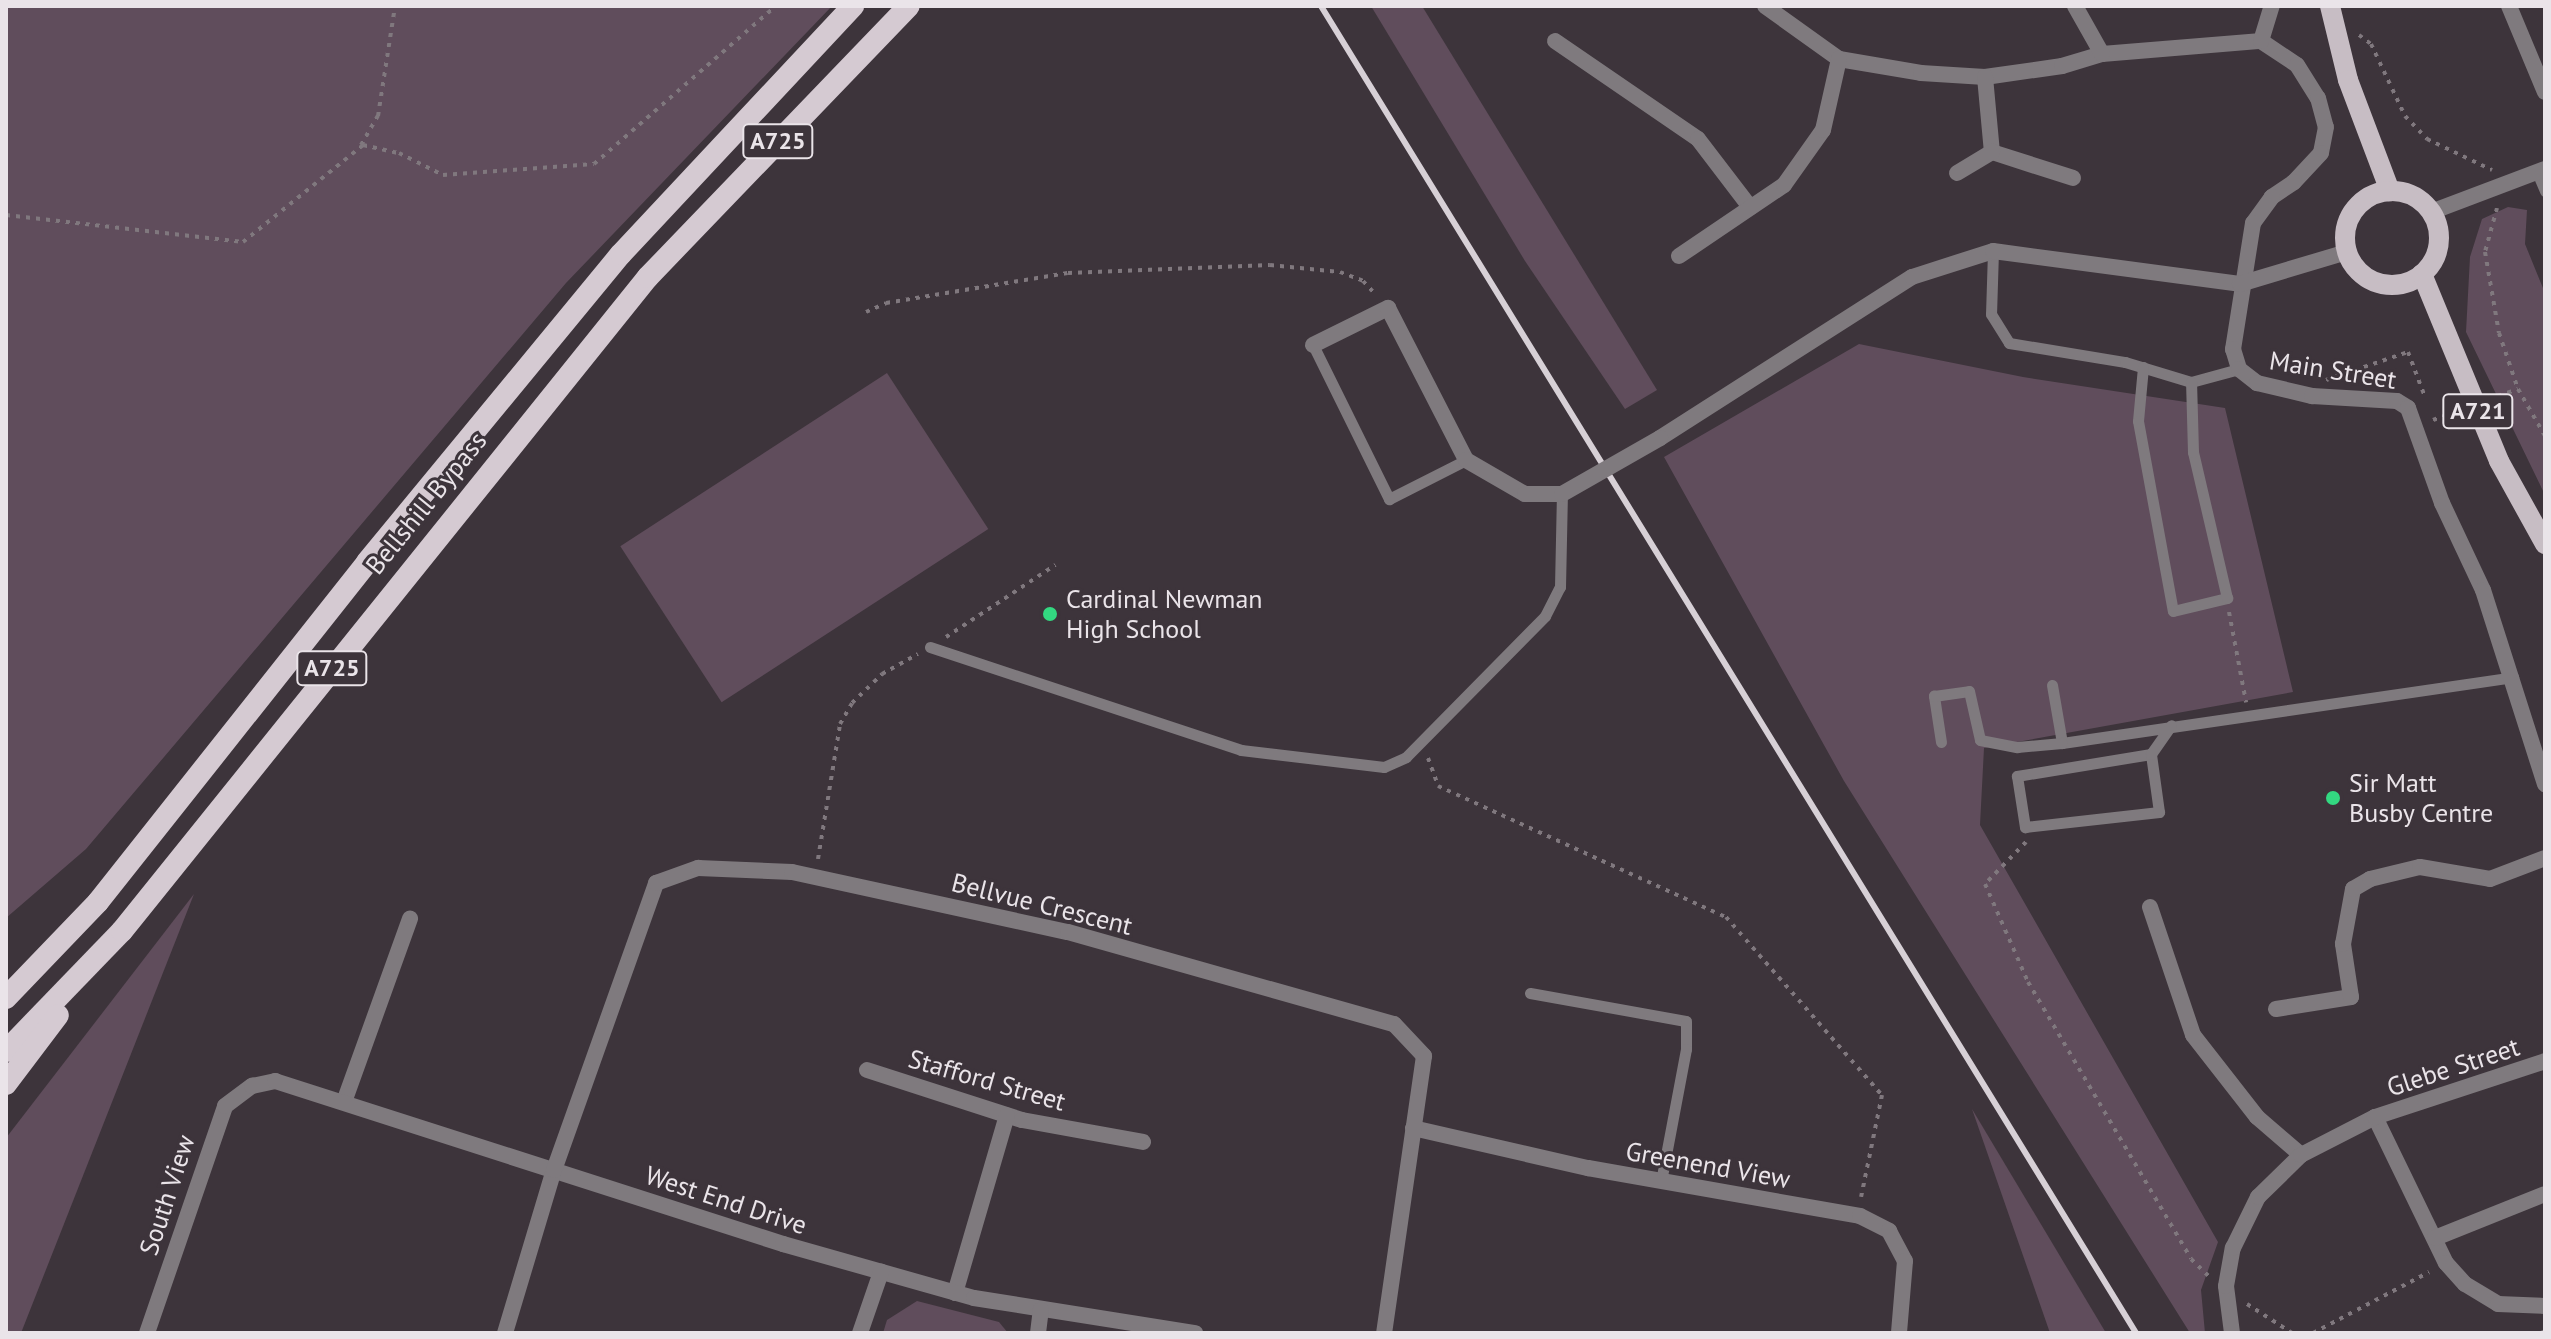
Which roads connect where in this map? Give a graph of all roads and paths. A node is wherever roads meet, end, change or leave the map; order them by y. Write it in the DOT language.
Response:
graph roads {
  1 [pos="395,6"];
  2 [pos="776,6"];
  3 [pos="853,6"];
  4 [pos="909,6"];
  5 [pos="1765,6"];
  6 [pos="2075,6"];
  7 [pos="2272,6"];
  8 [pos="2509,6"];
  9 [pos="2331,10"];
  10 [pos="1555,41"];
  11 [pos="2261,41"];
  12 [pos="2102,54"];
  13 [pos="1839,59"];
  14 [pos="1985,77"];
  15 [pos="2545,92"];
  16 [pos="360,148"];
  17 [pos="1992,152"];
  18 [pos="2541,170"];
  19 [pos="1957,173"];
  20 [pos="2073,178"];
  21 [pos="2515,182"];
  22 [pos="2390,191"];
  23 [pos="2545,191"];
  24 [pos="1750,207"];
  25 [pos="2431,212"];
  26 [pos="6,215"];
  27 [pos="1993,251"];
  28 [pos="2347,252"];
  29 [pos="1679,256"];
  30 [pos="2422,274"];
  31 [pos="2240,284"];
  32 [pos="1388,308"];
  33 [pos="866,312"];
  34 [pos="1313,345"];
  35 [pos="2143,367"];
  36 [pos="2239,369"];
  37 [pos="2191,382"];
  38 [pos="2518,389"];
  39 [pos="2498,396"];
  40 [pos="2447,415"];
  41 [pos="2433,420"];
  42 [pos="2545,436"];
  43 [pos="1466,460"];
  44 [pos="1562,494"];
  45 [pos="2545,544"];
  46 [pos="1055,565"];
  47 [pos="2227,598"];
  48 [pos="930,647"];
  49 [pos="2513,677"];
  50 [pos="2052,685"];
  51 [pos="2248,715"];
  52 [pos="2171,725"];
  53 [pos="1422,742"];
  54 [pos="1941,742"];
  55 [pos="2062,743"];
  56 [pos="2151,754"];
  57 [pos="2545,784"];
  58 [pos="2043,825"];
  59 [pos="2545,858"];
  60 [pos="815,877"];
  61 [pos="2150,907"];
  62 [pos="410,919"];
  63 [pos="122,931"];
  64 [pos="1530,993"];
  65 [pos="6,998"];
  66 [pos="2276,1009"];
  67 [pos="6,1051"];
  68 [pos="2545,1061"];
  69 [pos="867,1070"];
  70 [pos="6,1084"];
  71 [pos="252,1086"];
  72 [pos="344,1102"];
  73 [pos="1007,1115"];
  74 [pos="2375,1117"];
  75 [pos="1413,1128"];
  76 [pos="1143,1142"];
  77 [pos="2301,1155"];
  78 [pos="554,1170"];
  79 [pos="1661,1181"];
  80 [pos="2545,1194"];
  81 [pos="1860,1216"];
  82 [pos="2435,1238"];
  83 [pos="2446,1263"];
  84 [pos="881,1272"];
  85 [pos="2226,1291"];
  86 [pos="955,1293"];
  87 [pos="2545,1306"];
  88 [pos="1041,1310"];
  89 [pos="147,1333"];
  90 [pos="505,1333"];
  91 [pos="860,1333"];
  92 [pos="1038,1333"];
  93 [pos="1195,1333"];
  94 [pos="1384,1333"];
  95 [pos="1899,1333"];
  96 [pos="2232,1333"];
  97 [pos="2292,1333"];
  98 [pos="2313,1333"];
  1 -- 16 [label="path"];
  2 -- 16 [label="path"];
  3 -- 65 [label="highway, Bellshill Bypass / A725"];
  4 -- 63 [label="highway, Bellshill Bypass / A725"];
  5 -- 13 [label="street"];
  6 -- 12 [label="street"];
  7 -- 11 [label="street"];
  8 -- 15 [label="street"];
  9 -- 21 [label="path"];
  9 -- 22 [label="main road"];
  10 -- 24 [label="street"];
  11 -- 12 [label="street"];
  11 -- 31 [label="street, Main Street"];
  12 -- 14 [label="street"];
  13 -- 14 [label="street"];
  13 -- 24 [label="street"];
  14 -- 17 [label="street"];
  16 -- 26 [label="path"];
  17 -- 19 [label="street"];
  17 -- 20 [label="street"];
  18 -- 21 [label="street"];
  18 -- 23 [label="lane"];
  21 -- 25 [label="street"];
  21 -- 38 [label="path"];
  22 -- 25 [label="main road"];
  22 -- 28 [label="main road"];
  24 -- 29 [label="street"];
  25 -- 30 [label="main road"];
  27 -- 31 [label="street"];
  27 -- 35 [label="lane"];
  27 -- 44 [label="street, bridge"];
  28 -- 30 [label="main road"];
  28 -- 31 [label="street"];
  30 -- 45 [label="main road, A721"];
  31 -- 36 [label="street, Main Street"];
  32 -- 33 [label="path"];
  32 -- 34 [label="street"];
  32 -- 43 [label="street"];
  34 -- 43 [label="lane"];
  35 -- 37 [label="lane"];
  35 -- 47 [label="lane"];
  36 -- 37 [label="lane"];
  36 -- 49 [label="street, Main Street"];
  37 -- 47 [label="lane"];
  38 -- 39 [label="path"];
  38 -- 42 [label="path"];
  40 -- 41 [label="path"];
  43 -- 44 [label="street"];
  44 -- 53 [label="lane"];
  46 -- 48 [label="path"];
  47 -- 51 [label="path"];
  48 -- 53 [label="lane"];
  48 -- 60 [label="path"];
  49 -- 51 [label="lane"];
  49 -- 57 [label="street, Main Street"];
  50 -- 55 [label="lane"];
  51 -- 52 [label="lane"];
  52 -- 55 [label="lane"];
  52 -- 56 [label="lane"];
  53 -- 81 [label="path"];
  54 -- 55 [label="lane"];
  56 -- 58 [label="lane"];
  56 -- 58 [label="lane"];
  58 -- 85 [label="path"];
  59 -- 66 [label="street"];
  60 -- 75 [label="street, Bellvue Crescent"];
  60 -- 78 [label="street, Bellvue Crescent"];
  61 -- 77 [label="street"];
  62 -- 72 [label="street"];
  63 -- 67 [label="highway, Bellshill Bypass / A725"];
  63 -- 70 [label="highway"];
  64 -- 79 [label="lane"];
  68 -- 74 [label="street, Glebe Street"];
  69 -- 73 [label="street, Stafford Street"];
  71 -- 72 [label="street, West End Drive"];
  71 -- 89 [label="street, South View"];
  72 -- 78 [label="street, West End Drive"];
  73 -- 76 [label="street, Stafford Street"];
  73 -- 86 [label="street"];
  74 -- 77 [label="street, Glebe Street"];
  74 -- 82 [label="street, Glebe Street"];
  75 -- 79 [label="street, Greenend View"];
  75 -- 94 [label="street, Bellvue Crescent"];
  77 -- 85 [label="street, Glebe Street"];
  78 -- 84 [label="street, West End Drive"];
  78 -- 90 [label="street"];
  79 -- 81 [label="street, Greenend View"];
  80 -- 82 [label="street"];
  81 -- 95 [label="street, Greenend View"];
  82 -- 83 [label="street, Glebe Street"];
  83 -- 87 [label="street, Glebe Street"];
  83 -- 98 [label="path"];
  84 -- 86 [label="street, West End Drive"];
  84 -- 91 [label="street"];
  85 -- 96 [label="street, Glebe Street"];
  85 -- 97 [label="path"];
  86 -- 88 [label="street, West End Drive"];
  88 -- 92 [label="street"];
  88 -- 93 [label="street, West End Drive"];
}
